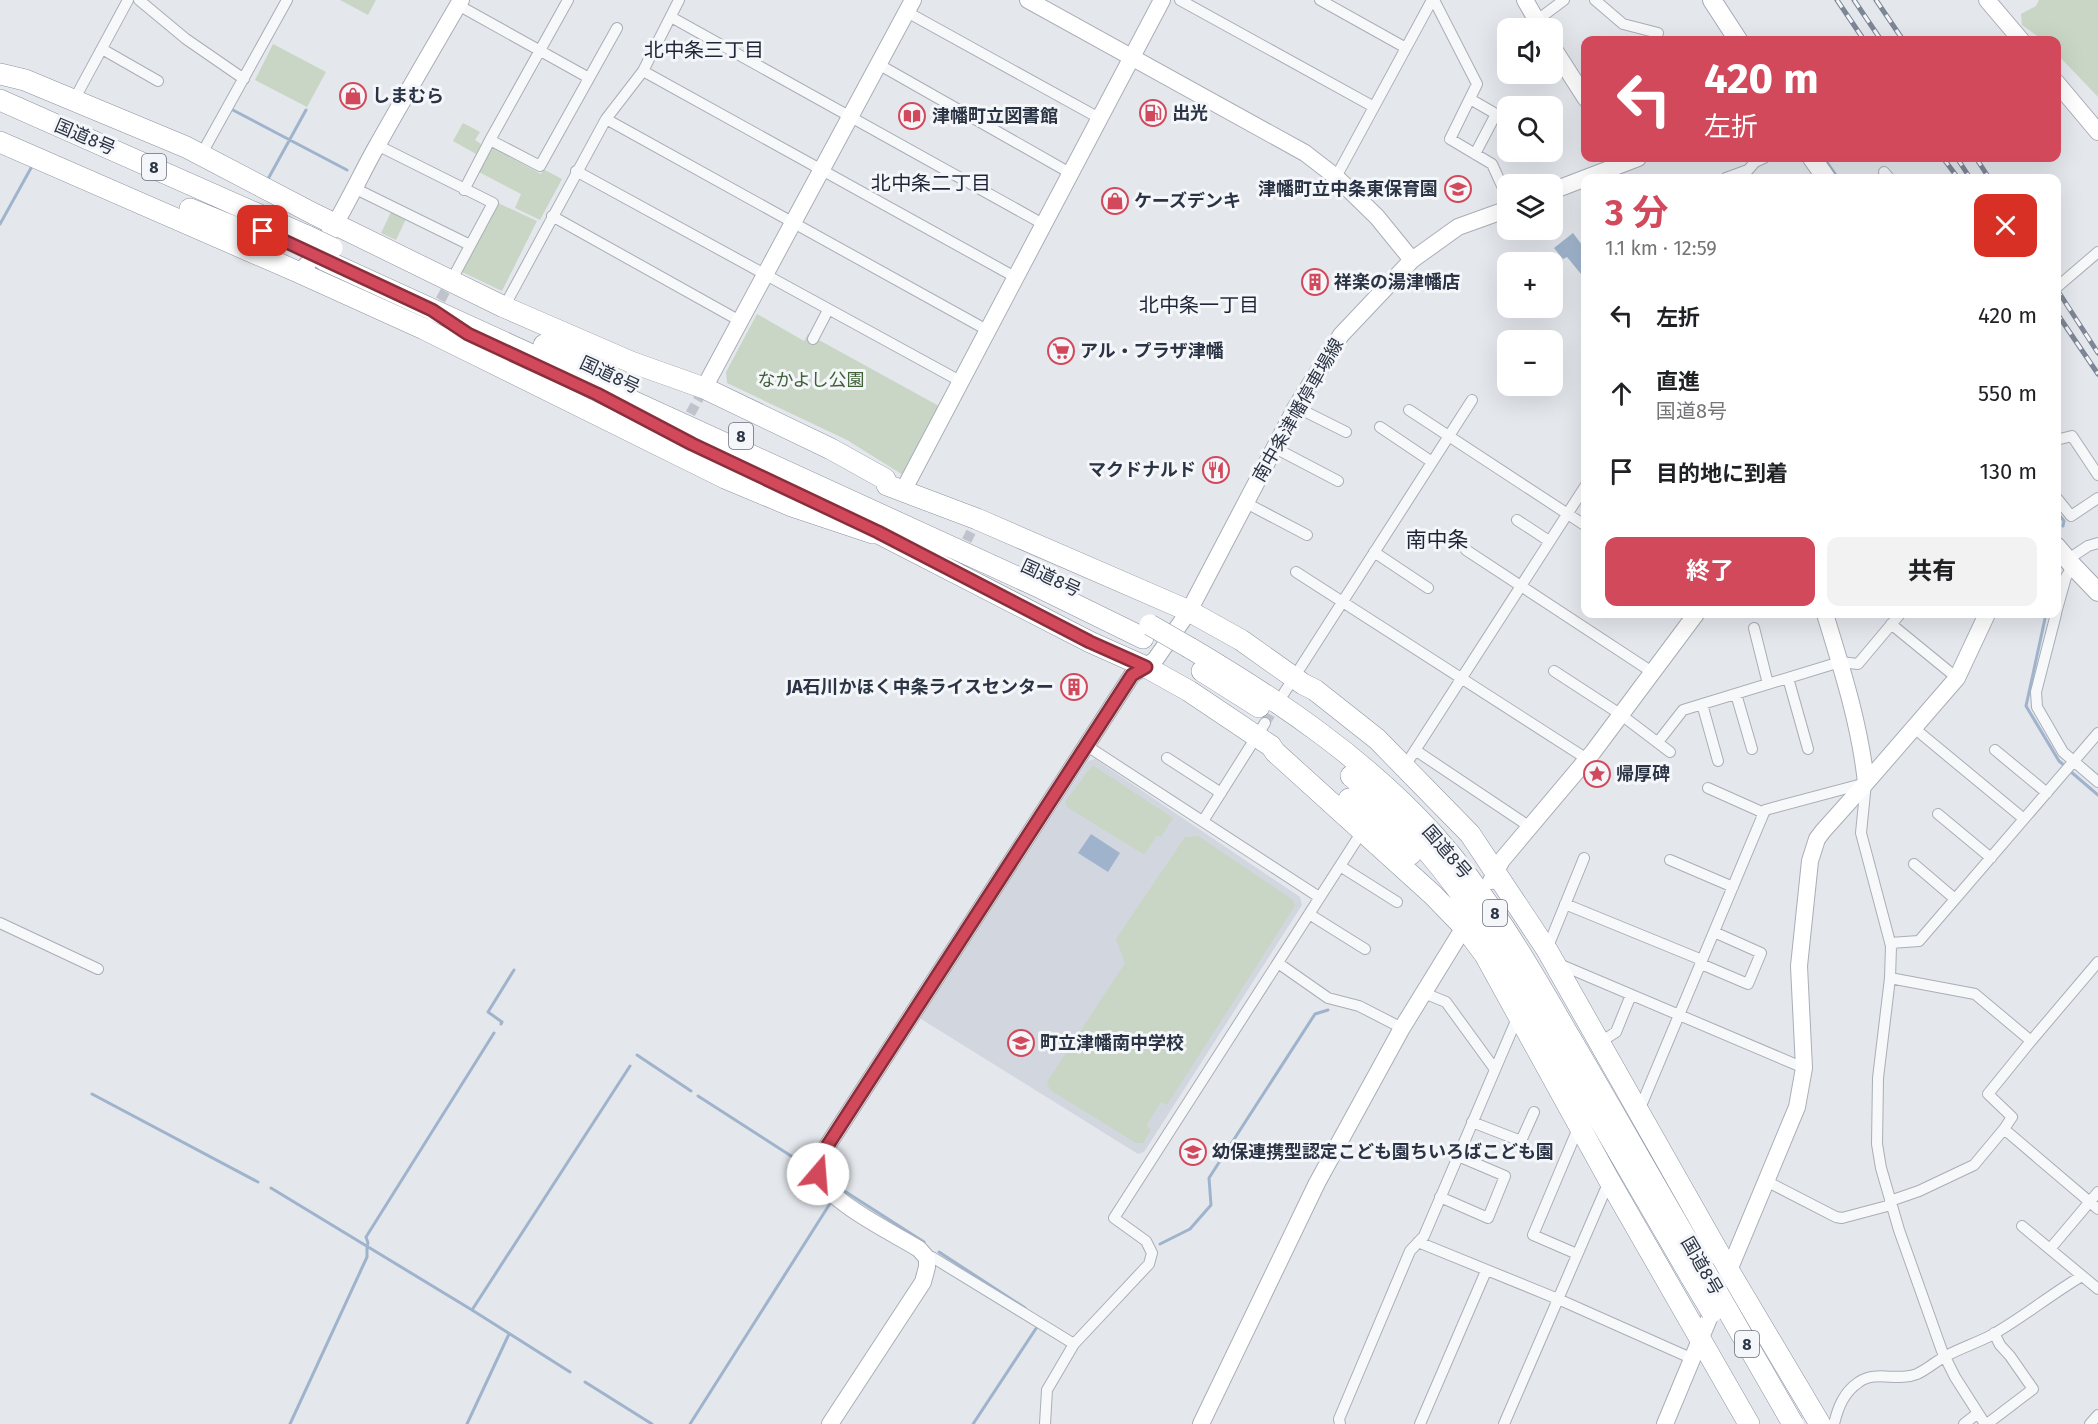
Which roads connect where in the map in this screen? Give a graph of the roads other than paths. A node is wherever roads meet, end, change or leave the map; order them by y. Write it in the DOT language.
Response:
graph roads {
  1 [pos="128,0"];
  2 [pos="139,0"];
  3 [pos="568,0"];
  4 [pos="679,0"];
  5 [pos="1028,0"];
  6 [pos="1162,0"];
  7 [pos="1180,0"];
  8 [pos="1320,0"];
  9 [pos="1433,0"];
  10 [pos="1525,0"];
  11 [pos="1564,0"];
  12 [pos="1595,0"];
  13 [pos="1712,0"];
  14 [pos="1987,0"];
  15 [pos="283,1"];
  16 [pos="460,2"];
  17 [pos="1334,3"];
  18 [pos="910,6"];
  19 [pos="670,17"];
  20 [pos="1534,18"];
  21 [pos="1545,18"];
  22 [pos="617,28"];
  23 [pos="1658,33"];
  24 [pos="1735,36"];
  25 [pos="2018,36"];
  26 [pos="1406,48"];
  27 [pos="102,49"];
  28 [pos="539,50"];
  29 [pos="1131,57"];
  30 [pos="1563,63"];
  31 [pos="878,64"];
  32 [pos="643,71"];
  33 [pos="0,74"];
  34 [pos="589,78"];
  35 [pos="244,79"];
  36 [pos="0,81"];
  37 [pos="159,81"];
  38 [pos="2061,88"];
  39 [pos="1581,91"];
  40 [pos="1470,99"];
  41 [pos="0,100"];
  42 [pos="74,100"];
  43 [pos="1374,107"];
  44 [pos="0,116"];
  45 [pos="850,117"];
  46 [pos="606,118"];
  47 [pos="1099,118"];
  48 [pos="2098,132"];
  49 [pos="0,134"];
  50 [pos="490,140"];
  51 [pos="0,142"];
  52 [pos="376,145"];
  53 [pos="1475,154"];
  54 [pos="201,155"];
  55 [pos="1622,166"];
  56 [pos="822,170"];
  57 [pos="576,171"];
  58 [pos="1070,172"];
  59 [pos="1600,174"];
  60 [pos="1497,175"];
  61 [pos="1336,177"];
  62 [pos="1581,181"];
  63 [pos="1563,187"];
  64 [pos="354,188"];
  65 [pos="464,189"];
  66 [pos="1497,213"];
  67 [pos="552,216"];
  68 [pos="793,222"];
  69 [pos="334,223"];
  70 [pos="1043,224"];
  71 [pos="295,238"];
  72 [pos="470,245"];
  73 [pos="2098,252"];
  74 [pos="328,254"];
  75 [pos="1412,260"];
  76 [pos="298,272"];
  77 [pos="766,274"];
  78 [pos="1015,277"];
  79 [pos="2061,284"];
  80 [pos="448,285"];
  81 [pos="504,307"];
  82 [pos="828,310"];
  83 [pos="429,319"];
  84 [pos="740,321"];
  85 [pos="987,330"];
  86 [pos="555,339"];
  87 [pos="813,339"];
  88 [pos="960,381"];
  89 [pos="702,392"];
  90 [pos="1472,400"];
  91 [pos="1296,407"];
  92 [pos="1409,410"];
  93 [pos="1380,428"];
  94 [pos="1346,432"];
  95 [pos="1449,436"];
  96 [pos="2061,437"];
  97 [pos="1275,447"];
  98 [pos="1432,462"];
  99 [pos="2098,475"];
  100 [pos="1338,481"];
  101 [pos="895,488"];
  102 [pos="1581,493"];
  103 [pos="2098,498"];
  104 [pos="1246,503"];
  105 [pos="2061,503"];
  106 [pos="1567,514"];
  107 [pos="1517,520"];
  108 [pos="1581,523"];
  109 [pos="878,532"];
  110 [pos="1306,535"];
  111 [pos="1549,541"];
  112 [pos="2098,543"];
  113 [pos="1466,550"];
  114 [pos="1374,552"];
  115 [pos="2065,558"];
  116 [pos="1296,572"];
  117 [pos="1521,585"];
  118 [pos="1428,588"];
  119 [pos="2098,592"];
  120 [pos="2061,595"];
  121 [pos="1343,601"];
  122 [pos="1189,611"];
  123 [pos="1693,618"];
  124 [pos="1826,618"];
  125 [pos="1896,618"];
  126 [pos="1985,618"];
  127 [pos="2055,618"];
  128 [pos="1891,624"];
  129 [pos="1754,628"];
  130 [pos="1147,632"];
  131 [pos="1186,653"];
  132 [pos="1840,662"];
  133 [pos="1146,667"];
  134 [pos="1554,671"];
  135 [pos="1652,672"];
  136 [pos="1462,678"];
  137 [pos="1788,678"];
  138 [pos="1957,678"];
  139 [pos="1768,684"];
  140 [pos="1294,685"];
  141 [pos="1736,694"];
  142 [pos="1702,704"];
  143 [pos="1620,714"];
  144 [pos="1914,728"];
  145 [pos="2098,733"];
  146 [pos="1264,735"];
  147 [pos="1658,741"];
  148 [pos="2094,745"];
  149 [pos="1087,746"];
  150 [pos="1752,749"];
  151 [pos="1808,749"];
  152 [pos="1995,750"];
  153 [pos="1670,752"];
  154 [pos="1167,758"];
  155 [pos="1410,758"];
  156 [pos="1587,759"];
  157 [pos="1719,761"];
  158 [pos="2069,767"];
  159 [pos="2098,782"];
  160 [pos="1866,783"];
  161 [pos="1708,788"];
  162 [pos="1221,793"];
  163 [pos="2047,793"];
  164 [pos="1764,813"];
  165 [pos="1938,814"];
  166 [pos="2024,819"];
  167 [pos="1203,821"];
  168 [pos="1530,827"];
  169 [pos="1363,830"];
  170 [pos="1584,858"];
  171 [pos="1990,858"];
  172 [pos="1670,860"];
  173 [pos="1914,864"];
  174 [pos="1340,866"];
  175 [pos="1493,877"];
  176 [pos="1733,887"];
  177 [pos="1319,897"];
  178 [pos="1956,899"];
  179 [pos="1397,902"];
  180 [pos="1566,904"];
  181 [pos="1309,914"];
  182 [pos="0,922"];
  183 [pos="1465,926"];
  184 [pos="1714,932"];
  185 [pos="1890,943"];
  186 [pos="1365,949"];
  187 [pos="1548,958"];
  188 [pos="1701,962"];
  189 [pos="2098,962"];
  190 [pos="1278,963"];
  191 [pos="98,969"];
  192 [pos="1890,978"];
  193 [pos="1424,993"];
  194 [pos="1631,995"];
  195 [pos="1521,1003"];
  196 [pos="1679,1015"];
  197 [pos="1402,1028"];
  198 [pos="2031,1041"];
  199 [pos="1599,1043"];
  200 [pos="1494,1068"];
  201 [pos="1804,1068"];
  202 [pos="1589,1070"];
  203 [pos="1534,1112"];
  204 [pos="1637,1117"];
  205 [pos="1472,1122"];
  206 [pos="1579,1126"];
  207 [pos="2004,1130"];
  208 [pos="1458,1156"];
  209 [pos="1612,1174"];
  210 [pos="1768,1182"];
  211 [pos="2098,1192"];
  212 [pos="1440,1197"];
  213 [pos="1891,1203"];
  214 [pos="2094,1206"];
  215 [pos="2022,1226"];
  216 [pos="1418,1242"];
  217 [pos="2050,1249"];
  218 [pos="1577,1254"];
  219 [pos="927,1258"];
  220 [pos="1696,1270"];
  221 [pos="1486,1271"];
  222 [pos="1730,1271"];
  223 [pos="2082,1276"];
  224 [pos="2098,1289"];
  225 [pos="1558,1299"];
  226 [pos="1994,1333"];
  227 [pos="1074,1344"];
  228 [pos="1697,1349"];
  229 [pos="1945,1356"];
  230 [pos="1978,1413"];
  231 [pos="830,1424"];
  232 [pos="1045,1424"];
  233 [pos="1201,1424"];
  234 [pos="1340,1424"];
  235 [pos="1420,1424"];
  236 [pos="1504,1424"];
  237 [pos="1665,1424"];
  238 [pos="1749,1424"];
  239 [pos="1777,1424"];
  240 [pos="1793,1424"];
  241 [pos="1820,1424"];
  242 [pos="1834,1424"];
  243 [pos="1964,1424"];
  244 [pos="1986,1424"];
  1 -- 27 [label="street"];
  2 -- 35 [label="street"];
  3 -- 28 [label="street"];
  4 -- 19 [label="street"];
  5 -- 29 [label="street"];
  6 -- 29 [label="street"];
  7 -- 43 [label="street"];
  8 -- 17 [label="street"];
  9 -- 26 [label="street"];
  9 -- 40 [label="street"];
  10 -- 20 [label="street"];
  11 -- 21 [label="street"];
  12 -- 23 [label="street"];
  13 -- 24 [label="main road"];
  14 -- 25 [label="street"];
  15 -- 35 [label="street"];
  16 -- 28 [label="street"];
  16 -- 52 [label="street"];
  17 -- 26 [label="street"];
  18 -- 31 [label="street"];
  18 -- 47 [label="street"];
  19 -- 32 [label="street"];
  19 -- 45 [label="street"];
  22 -- 34 [label="street"];
  26 -- 43 [label="street"];
  27 -- 37 [label="street"];
  27 -- 42 [label="street"];
  28 -- 34 [label="street"];
  28 -- 50 [label="street"];
  29 -- 47 [label="street"];
  29 -- 61 [label="street"];
  30 -- 39 [label="street"];
  31 -- 45 [label="street"];
  31 -- 58 [label="street"];
  32 -- 46 [label="street"];
  32 -- 56 [label="street"];
  33 -- 42 [label="highway"];
  34 -- 50 [label="street"];
  35 -- 54 [label="street"];
  36 -- 71 [label="highway, 8"];
  38 -- 48 [label="street"];
  40 -- 53 [label="street"];
  40 -- 53 [label="street"];
  41 -- 71 [label="highway, 国道8号 / 8"];
  42 -- 54 [label="highway"];
  43 -- 61 [label="street"];
  44 -- 71 [label="highway, 国道8号 / 8"];
  45 -- 56 [label="street"];
  45 -- 70 [label="street"];
  46 -- 57 [label="street"];
  46 -- 68 [label="street"];
  47 -- 58 [label="street"];
  49 -- 71 [label="highway, 8"];
  50 -- 65 [label="street"];
  51 -- 76 [label="highway"];
  52 -- 64 [label="street"];
  52 -- 65 [label="street"];
  53 -- 60 [label="street"];
  54 -- 69 [label="highway"];
  55 -- 59 [label="street"];
  56 -- 68 [label="street"];
  56 -- 78 [label="street"];
  57 -- 67 [label="street"];
  57 -- 77 [label="street"];
  58 -- 70 [label="street"];
  61 -- 75 [label="street"];
  62 -- 63 [label="street"];
  64 -- 69 [label="street"];
  64 -- 72 [label="street"];
  65 -- 72 [label="street"];
  66 -- 75 [label="street, 南中条津幡停車場線"];
  67 -- 81 [label="street"];
  67 -- 84 [label="street"];
  68 -- 77 [label="street"];
  68 -- 85 [label="street"];
  69 -- 76 [label="street"];
  69 -- 80 [label="highway"];
  70 -- 78 [label="street"];
  71 -- 74 [label="highway, 国道8号 / 8"];
  72 -- 80 [label="street"];
  73 -- 79 [label="street"];
  74 -- 83 [label="highway, 国道8号 / 8"];
  74 -- 86 [label="highway, 国道8号 / 8"];
  75 -- 91 [label="street, 南中条津幡停車場線"];
  76 -- 83 [label="highway"];
  77 -- 82 [label="street"];
  77 -- 84 [label="street"];
  78 -- 85 [label="street"];
  80 -- 81 [label="highway"];
  81 -- 86 [label="highway"];
  82 -- 87 [label="street"];
  82 -- 88 [label="street"];
  83 -- 109 [label="highway"];
  83 -- 109 [label="highway"];
  83 -- 130 [label="highway, 国道8号 / 8"];
  84 -- 89 [label="street"];
  85 -- 88 [label="street"];
  86 -- 89 [label="highway"];
  86 -- 101 [label="highway, 8"];
  86 -- 130 [label="highway, 国道8号 / 8"];
  88 -- 101 [label="street"];
  89 -- 101 [label="highway"];
  90 -- 95 [label="street"];
  91 -- 94 [label="street"];
  91 -- 97 [label="street, 南中条津幡停車場線"];
  92 -- 95 [label="street"];
  93 -- 98 [label="street"];
  95 -- 98 [label="street"];
  95 -- 106 [label="street"];
  96 -- 99 [label="street"];
  97 -- 100 [label="street"];
  97 -- 104 [label="street, 南中条津幡停車場線"];
  98 -- 114 [label="street"];
  101 -- 122 [label="highway"];
  102 -- 106 [label="street"];
  103 -- 105 [label="street"];
  104 -- 110 [label="street"];
  104 -- 122 [label="street, 南中条津幡停車場線"];
  106 -- 108 [label="street"];
  106 -- 111 [label="street"];
  107 -- 111 [label="street"];
  109 -- 133 [label="highway"];
  111 -- 117 [label="street"];
  112 -- 115 [label="street"];
  113 -- 117 [label="street"];
  114 -- 118 [label="street"];
  114 -- 121 [label="street"];
  115 -- 119 [label="main road"];
  115 -- 120 [label="street"];
  116 -- 121 [label="street"];
  117 -- 135 [label="street"];
  117 -- 136 [label="street"];
  121 -- 136 [label="street"];
  121 -- 140 [label="street"];
  122 -- 133 [label="street, 南中条津幡停車場線"];
  122 -- 140 [label="highway"];
  123 -- 135 [label="street"];
  124 -- 132 [label="street"];
  125 -- 128 [label="street"];
  126 -- 138 [label="street"];
  127 -- 158 [label="street"];
  128 -- 132 [label="street"];
  128 -- 138 [label="street"];
  129 -- 139 [label="street"];
  130 -- 131 [label="highway, 国道8号 / 8, bridge"];
  131 -- 195 [label="highway, 国道8号 / 8"];
  131 -- 202 [label="highway, 国道8号 / 8"];
  132 -- 137 [label="street"];
  132 -- 160 [label="street"];
  133 -- 146 [label="highway"];
  133 -- 149 [label="street, 南中条津幡停車場線"];
  134 -- 143 [label="street"];
  135 -- 143 [label="street"];
  136 -- 155 [label="street"];
  136 -- 156 [label="street"];
  137 -- 139 [label="street"];
  137 -- 151 [label="street"];
  138 -- 144 [label="street"];
  139 -- 141 [label="street"];
  140 -- 155 [label="highway"];
  140 -- 202 [label="highway, 8"];
  141 -- 142 [label="street"];
  141 -- 150 [label="street"];
  142 -- 147 [label="street"];
  142 -- 157 [label="street"];
  143 -- 147 [label="street"];
  143 -- 156 [label="street"];
  144 -- 160 [label="street"];
  144 -- 166 [label="street"];
  145 -- 148 [label="street"];
  146 -- 162 [label="street"];
  146 -- 169 [label="highway"];
  146 -- 195 [label="highway, 8"];
  147 -- 153 [label="street"];
  148 -- 158 [label="street"];
  149 -- 167 [label="street"];
  149 -- 219 [label="street, 南中条津幡停車場線"];
  152 -- 163 [label="street"];
  154 -- 162 [label="street"];
  155 -- 168 [label="street"];
  155 -- 175 [label="highway"];
  156 -- 168 [label="street"];
  158 -- 159 [label="street"];
  158 -- 163 [label="street"];
  160 -- 164 [label="street"];
  160 -- 185 [label="street"];
  160 -- 201 [label="street"];
  161 -- 164 [label="street"];
  162 -- 167 [label="street"];
  163 -- 166 [label="street"];
  164 -- 176 [label="street"];
  165 -- 171 [label="street"];
  166 -- 171 [label="street"];
  167 -- 177 [label="street"];
  168 -- 175 [label="street"];
  169 -- 174 [label="street"];
  169 -- 183 [label="highway"];
  170 -- 180 [label="street"];
  171 -- 178 [label="street"];
  172 -- 176 [label="street"];
  173 -- 178 [label="street"];
  174 -- 177 [label="street"];
  174 -- 179 [label="street"];
  175 -- 187 [label="highway"];
  176 -- 184 [label="street"];
  177 -- 181 [label="street"];
  178 -- 185 [label="street"];
  180 -- 187 [label="street"];
  180 -- 188 [label="street"];
  181 -- 186 [label="street"];
  181 -- 190 [label="street"];
  182 -- 191 [label="street"];
  183 -- 193 [label="street"];
  183 -- 195 [label="highway"];
  184 -- 188 [label="street"];
  184 -- 188 [label="street"];
  185 -- 192 [label="street"];
  187 -- 194 [label="street"];
  187 -- 199 [label="highway"];
  188 -- 196 [label="street"];
  189 -- 198 [label="street"];
  190 -- 197 [label="street"];
  190 -- 227 [label="street"];
  192 -- 198 [label="street"];
  192 -- 213 [label="street"];
  193 -- 197 [label="street"];
  193 -- 200 [label="street"];
  194 -- 196 [label="street"];
  194 -- 199 [label="street"];
  195 -- 200 [label="street"];
  195 -- 206 [label="highway"];
  195 -- 220 [label="highway, 国道8号 / 8"];
  196 -- 201 [label="street"];
  196 -- 204 [label="street"];
  197 -- 233 [label="street"];
  198 -- 207 [label="street"];
  199 -- 204 [label="highway"];
  200 -- 205 [label="street"];
  201 -- 210 [label="street"];
  202 -- 220 [label="highway, 国道8号 / 8"];
  203 -- 205 [label="street"];
  204 -- 222 [label="highway"];
  205 -- 208 [label="street"];
  206 -- 209 [label="highway"];
  206 -- 218 [label="street"];
  207 -- 213 [label="street"];
  207 -- 214 [label="street"];
  208 -- 212 [label="street"];
  208 -- 212 [label="street"];
  209 -- 218 [label="street"];
  209 -- 228 [label="highway"];
  210 -- 213 [label="street"];
  210 -- 222 [label="street"];
  211 -- 214 [label="street"];
  212 -- 216 [label="street"];
  213 -- 229 [label="street"];
  214 -- 217 [label="street"];
  215 -- 217 [label="street"];
  216 -- 221 [label="street"];
  216 -- 234 [label="street"];
  217 -- 223 [label="street"];
  218 -- 225 [label="street"];
  219 -- 227 [label="street"];
  219 -- 231 [label="street"];
  220 -- 239 [label="highway, 国道8号 / 8, bridge"];
  220 -- 240 [label="highway, 国道8号 / 8, bridge"];
  221 -- 225 [label="street"];
  221 -- 235 [label="street"];
  222 -- 228 [label="street"];
  222 -- 241 [label="highway"];
  223 -- 224 [label="street"];
  223 -- 226 [label="street"];
  225 -- 228 [label="street"];
  225 -- 236 [label="street"];
  226 -- 229 [label="street"];
  226 -- 244 [label="street"];
  227 -- 232 [label="street"];
  228 -- 237 [label="street"];
  228 -- 238 [label="highway"];
  229 -- 230 [label="street"];
  229 -- 242 [label="street"];
  230 -- 243 [label="street"];
  230 -- 244 [label="street"];
}
